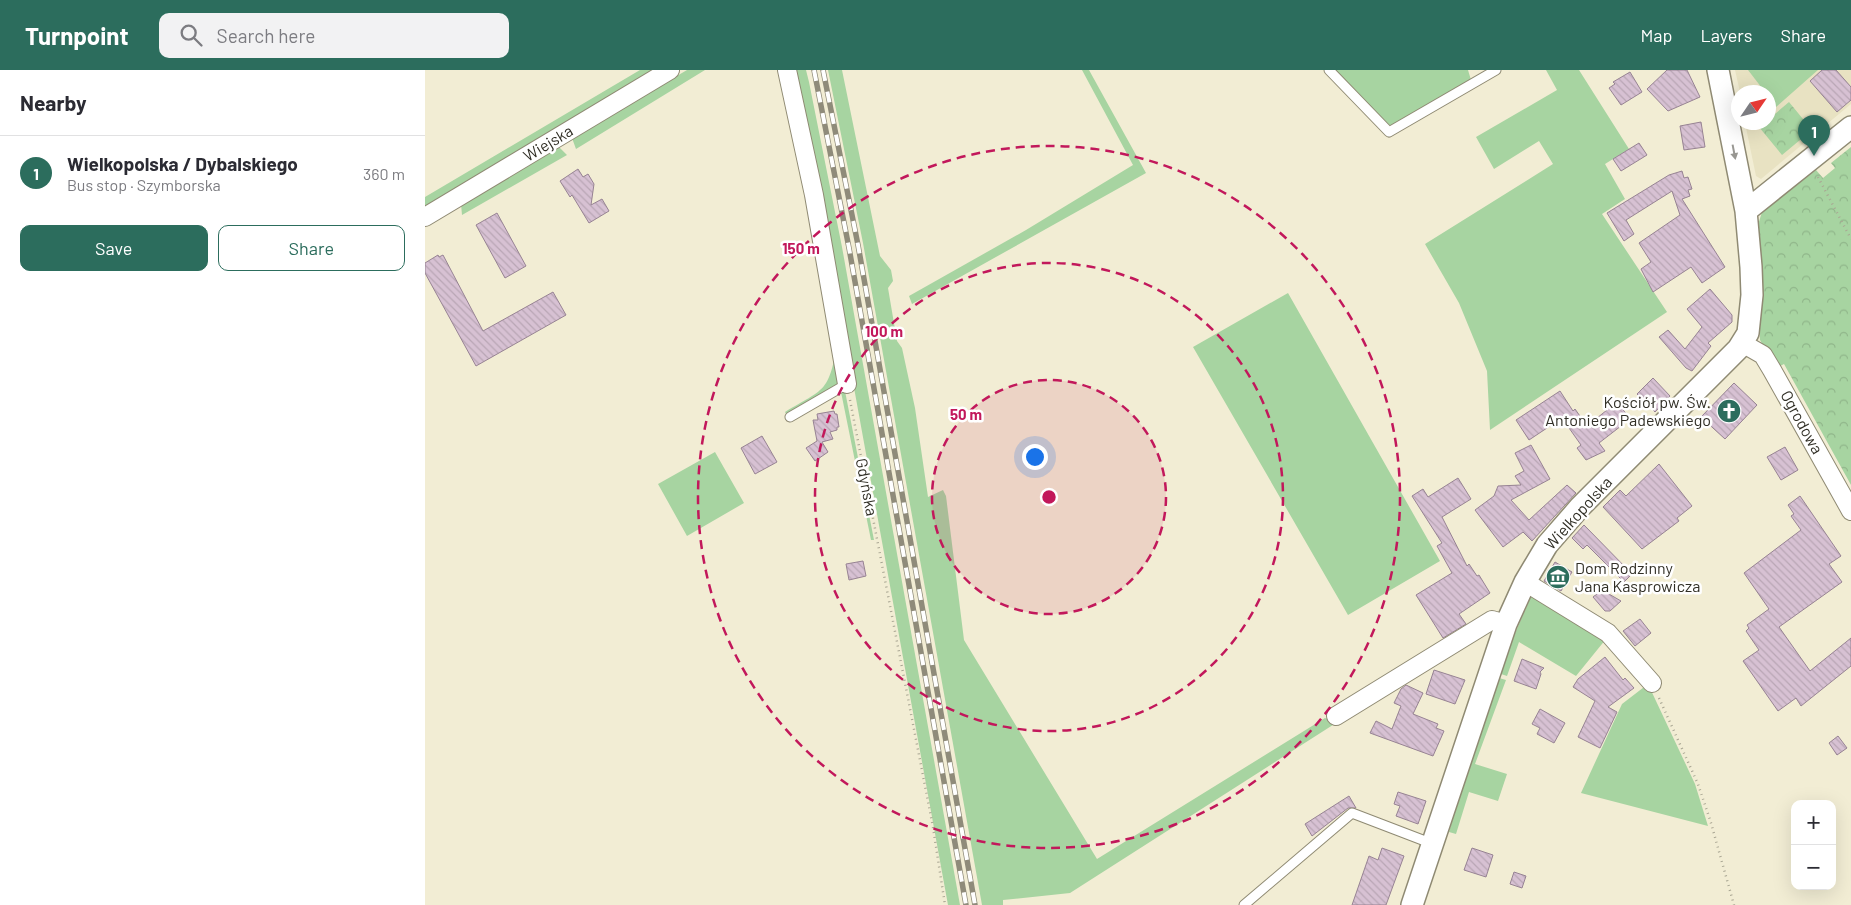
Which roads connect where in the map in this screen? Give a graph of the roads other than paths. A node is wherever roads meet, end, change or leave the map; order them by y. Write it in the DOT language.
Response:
graph roads {
  1 [pos="670,70"];
  2 [pos="787,70"];
  3 [pos="1329,70"];
  4 [pos="1496,70"];
  5 [pos="1717,70"];
  6 [pos="1851,127"];
  7 [pos="1746,211"];
  8 [pos="425,217"];
  9 [pos="1743,343"];
  10 [pos="847,384"];
  11 [pos="790,417"];
  12 [pos="1851,511"];
  13 [pos="1525,582"];
  14 [pos="1506,624"];
  15 [pos="1652,683"];
  16 [pos="1336,716"];
  17 [pos="1433,844"];
  18 [pos="1244,905"];
  19 [pos="1412,905"];
  1 -- 8 [label="street, Wiejska"];
  2 -- 10 [label="street"];
  3 -- 4 [label="lane"];
  5 -- 7 [label="street, Wielkopolska, one-way"];
  6 -- 7 [label="street"];
  7 -- 9 [label="street, Wielkopolska"];
  9 -- 12 [label="street, Ogrodowa"];
  9 -- 13 [label="street, Wielkopolska"];
  10 -- 11 [label="lane"];
  13 -- 14 [label="street, Wielkopolska"];
  13 -- 15 [label="street"];
  14 -- 16 [label="street"];
  14 -- 17 [label="street, Wielkopolska"];
  17 -- 18 [label="lane"];
  17 -- 19 [label="street, Wielkopolska"];
}
